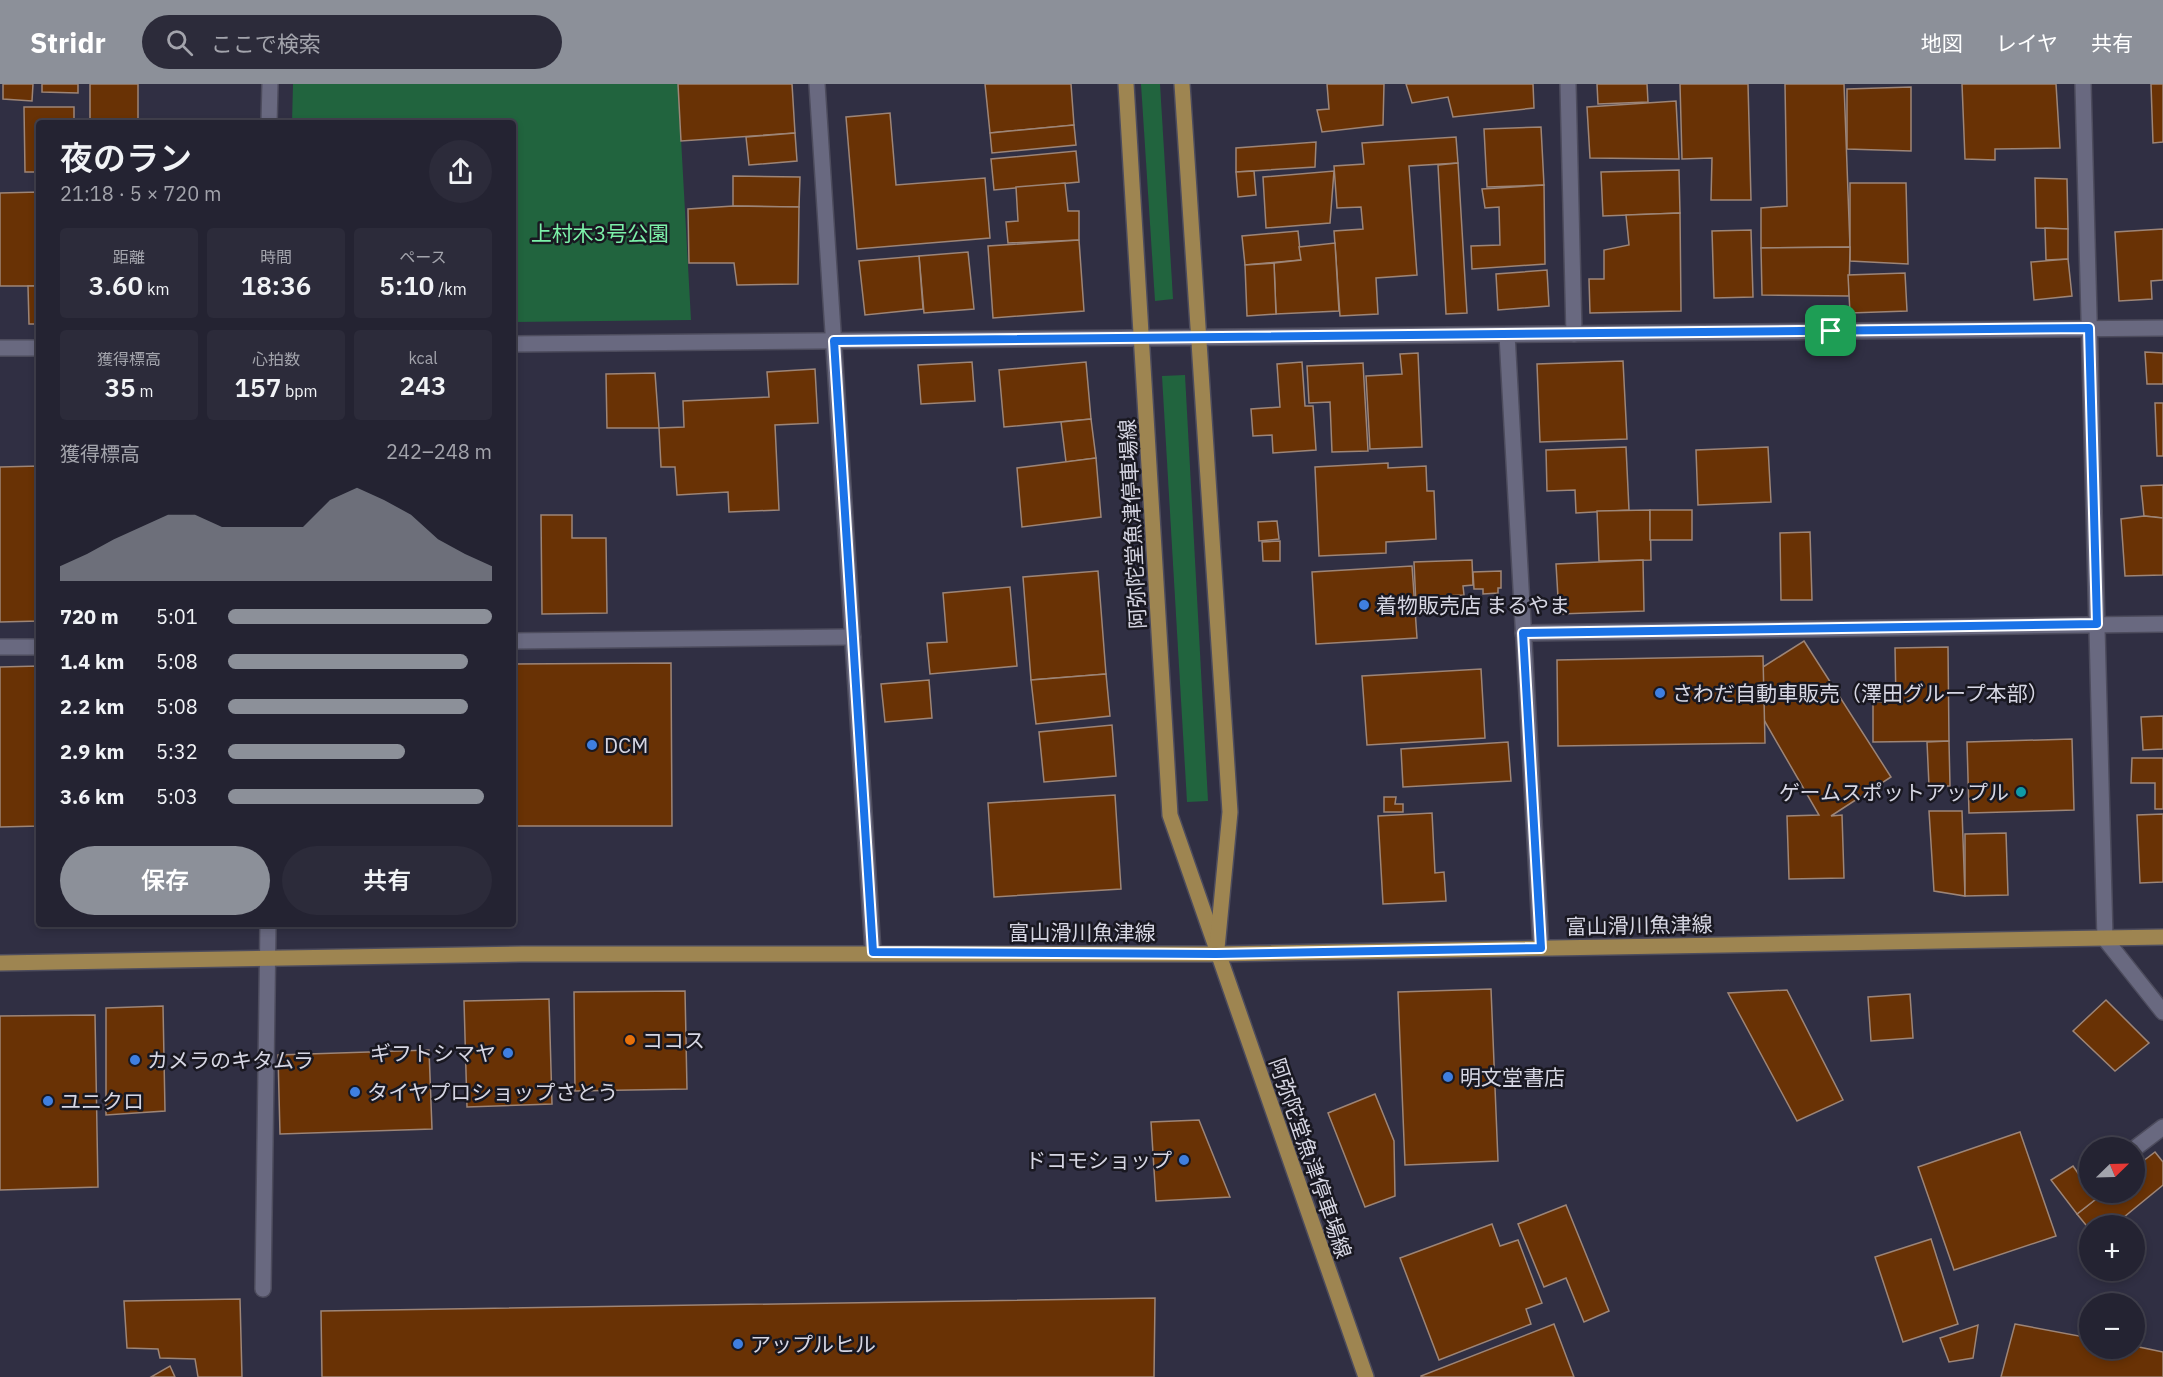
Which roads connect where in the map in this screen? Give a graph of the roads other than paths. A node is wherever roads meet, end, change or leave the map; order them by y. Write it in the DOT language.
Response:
graph roads {
  1 [pos="270,84"];
  2 [pos="817,84"];
  3 [pos="1126,84"];
  4 [pos="1182,84"];
  5 [pos="1568,84"];
  6 [pos="2083,84"];
  7 [pos="269,120"];
  8 [pos="2089,328"];
  9 [pos="2163,328"];
  10 [pos="1574,334"];
  11 [pos="1507,335"];
  12 [pos="1142,339"];
  13 [pos="1198,339"];
  14 [pos="834,341"];
  15 [pos="516,344"];
  16 [pos="0,348"];
  17 [pos="36,348"];
  18 [pos="2097,624"];
  19 [pos="2163,624"];
  20 [pos="1523,633"];
  21 [pos="853,637"];
  22 [pos="516,641"];
  23 [pos="0,647"];
  24 [pos="36,647"];
  25 [pos="268,927"];
  26 [pos="2163,937"];
  27 [pos="2105,939"];
  28 [pos="1541,948"];
  29 [pos="873,952"];
  30 [pos="1216,954"];
  31 [pos="267,958"];
  32 [pos="0,963"];
  33 [pos="2163,1011"];
  34 [pos="2163,1127"];
  35 [pos="2145,1141"];
  36 [pos="263,1290"];
  37 [pos="1366,1377"];
  1 -- 7 [label="street"];
  2 -- 14 [label="street"];
  3 -- 12 [label="main road, 阿弥陀堂魚津停車場線"];
  4 -- 13 [label="main road, 阿弥陀堂魚津停車場線"];
  5 -- 10 [label="street"];
  6 -- 8 [label="street"];
  8 -- 9 [label="street"];
  8 -- 10 [label="street"];
  8 -- 18 [label="street"];
  10 -- 11 [label="street"];
  11 -- 13 [label="street"];
  11 -- 20 [label="street"];
  12 -- 13 [label="street"];
  12 -- 14 [label="street"];
  12 -- 30 [label="main road, 阿弥陀堂魚津停車場線"];
  13 -- 30 [label="main road, 阿弥陀堂魚津停車場線"];
  14 -- 15 [label="street"];
  14 -- 21 [label="street"];
  16 -- 17 [label="street"];
  18 -- 19 [label="street"];
  18 -- 20 [label="street"];
  18 -- 27 [label="street"];
  20 -- 28 [label="street"];
  21 -- 22 [label="street"];
  21 -- 29 [label="street"];
  23 -- 24 [label="street"];
  25 -- 31 [label="street"];
  26 -- 27 [label="main road, 富山滑川魚津線"];
  27 -- 28 [label="main road, 富山滑川魚津線"];
  27 -- 33 [label="street"];
  28 -- 30 [label="main road, 富山滑川魚津線"];
  29 -- 30 [label="main road, 富山滑川魚津線"];
  29 -- 31 [label="main road, 富山滑川魚津線"];
  30 -- 37 [label="main road, 阿弥陀堂魚津停車場線"];
  31 -- 32 [label="main road, 富山滑川魚津線"];
  31 -- 36 [label="street"];
  34 -- 35 [label="street"];
}
